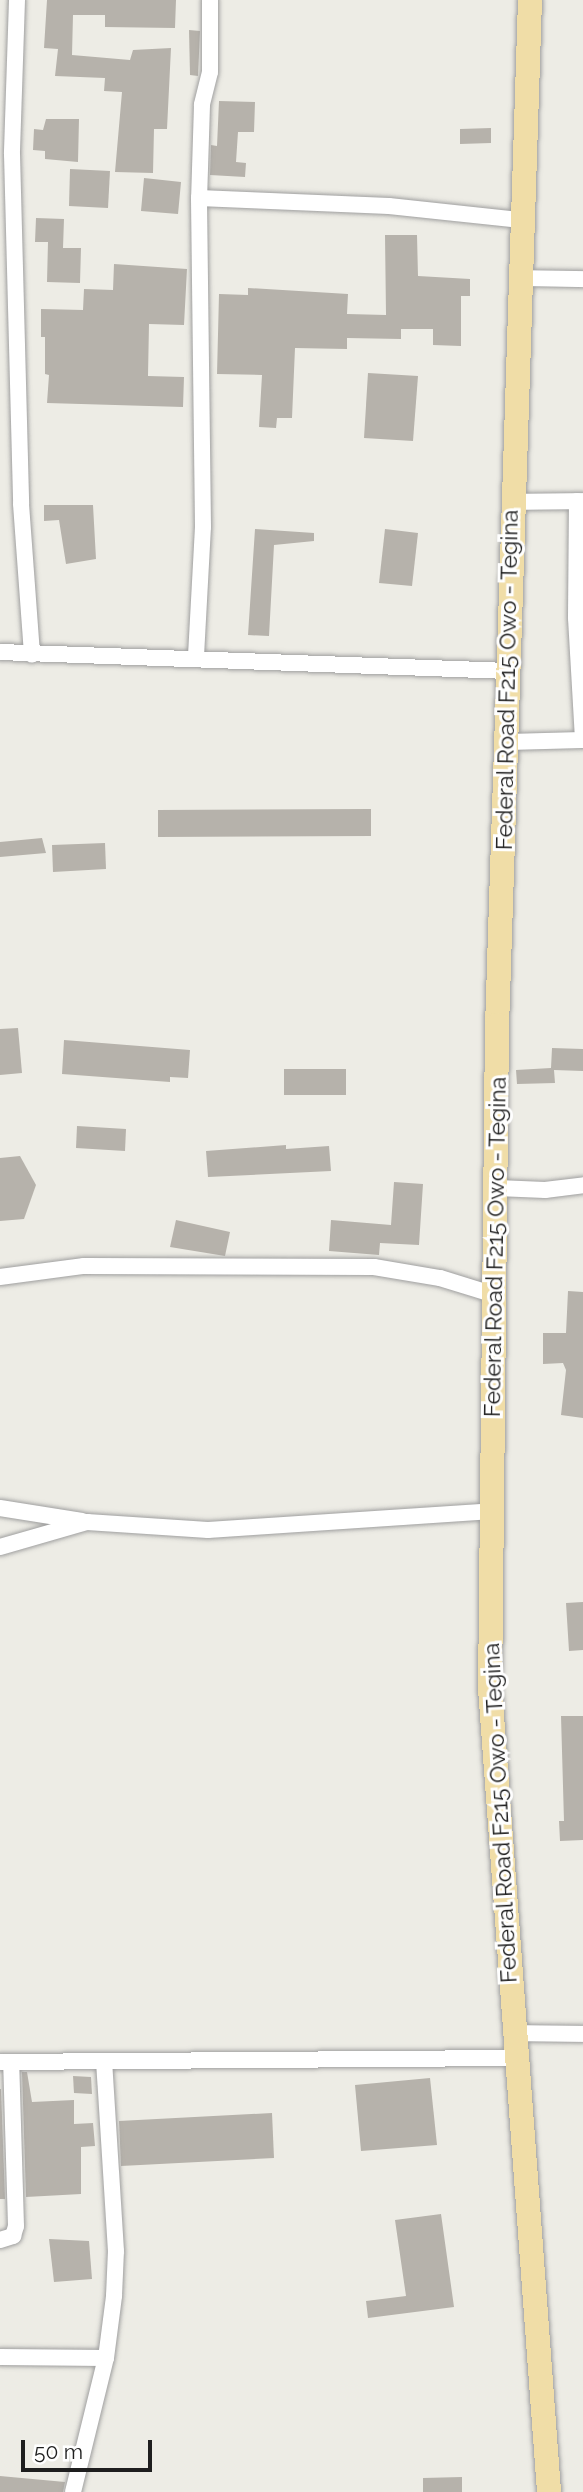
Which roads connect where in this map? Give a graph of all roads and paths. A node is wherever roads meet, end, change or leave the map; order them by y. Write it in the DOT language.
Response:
graph roads {
  1 [pos="18,0"];
  2 [pos="210,0"];
  3 [pos="530,0"];
  4 [pos="8,65"];
  5 [pos="199,198"];
  6 [pos="521,220"];
  7 [pos="519,278"];
  8 [pos="583,279"];
  9 [pos="580,501"];
  10 [pos="511,502"];
  11 [pos="0,652"];
  12 [pos="32,655"];
  13 [pos="196,656"];
  14 [pos="508,671"];
  15 [pos="583,740"];
  16 [pos="507,742"];
  17 [pos="583,1185"];
  18 [pos="497,1188"];
  19 [pos="0,1277"];
  20 [pos="495,1295"];
  21 [pos="0,1508"];
  22 [pos="492,1511"];
  23 [pos="88,1522"];
  24 [pos="0,1547"];
  25 [pos="513,2033"];
  26 [pos="583,2034"];
  27 [pos="516,2058"];
  28 [pos="104,2061"];
  29 [pos="6,2062"];
  30 [pos="0,2240"];
  31 [pos="0,2357"];
  32 [pos="106,2358"];
  33 [pos="72,2492"];
  34 [pos="549,2492"];
  1 -- 4 [label="street"];
  2 -- 5 [label="street"];
  3 -- 6 [label="main road, Federal Road F215 Owo - Tegina"];
  4 -- 12 [label="street"];
  5 -- 6 [label="street"];
  5 -- 13 [label="street"];
  6 -- 7 [label="main road, Federal Road F215 Owo - Tegina"];
  7 -- 8 [label="street"];
  7 -- 10 [label="main road, Federal Road F215 Owo - Tegina"];
  9 -- 10 [label="street"];
  9 -- 15 [label="street"];
  10 -- 14 [label="main road, Federal Road F215 Owo - Tegina"];
  11 -- 12 [label="street"];
  12 -- 13 [label="street"];
  13 -- 14 [label="street"];
  14 -- 16 [label="main road, Federal Road F215 Owo - Tegina"];
  15 -- 16 [label="street"];
  16 -- 18 [label="main road, Federal Road F215 Owo - Tegina"];
  17 -- 18 [label="street"];
  18 -- 20 [label="main road, Federal Road F215 Owo - Tegina"];
  19 -- 20 [label="street"];
  20 -- 22 [label="main road, Federal Road F215 Owo - Tegina"];
  21 -- 23 [label="street"];
  22 -- 23 [label="street"];
  22 -- 25 [label="main road, Federal Road F215 Owo - Tegina"];
  23 -- 24 [label="street"];
  25 -- 26 [label="street"];
  25 -- 27 [label="main road, Federal Road F215 Owo - Tegina"];
  27 -- 28 [label="street"];
  27 -- 34 [label="main road, Federal Road F215 Owo - Tegina"];
  28 -- 29 [label="street"];
  28 -- 32 [label="street"];
  29 -- 30 [label="street"];
  31 -- 32 [label="street"];
  32 -- 33 [label="street"];
}
